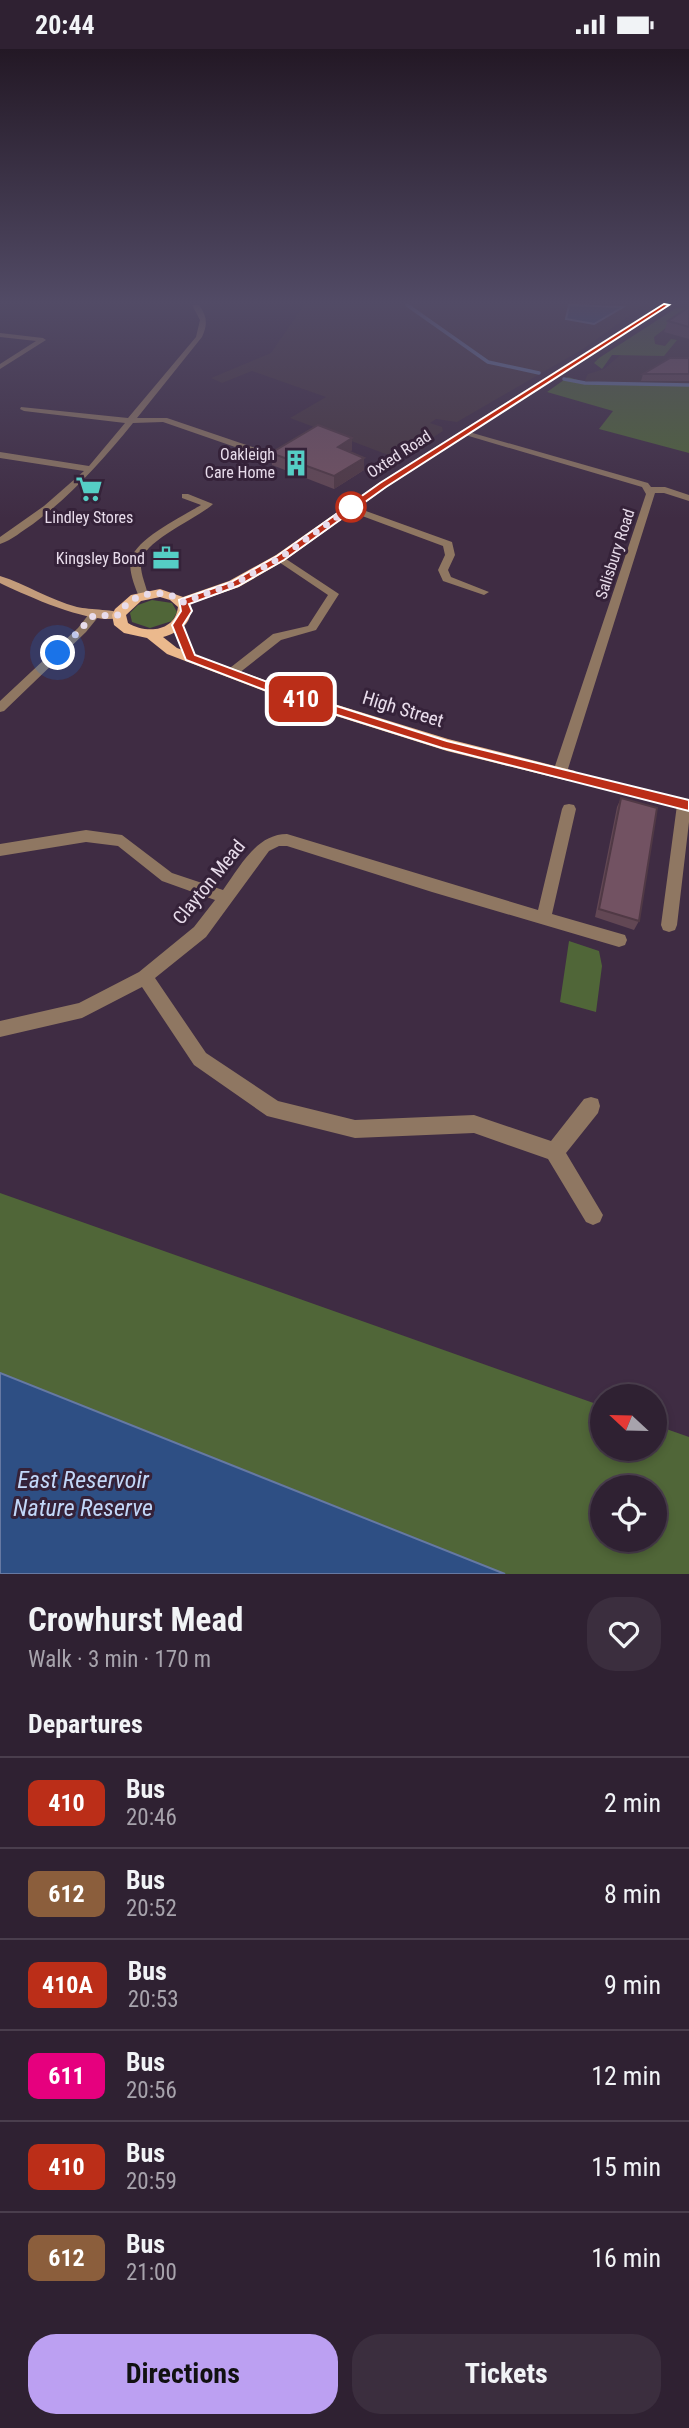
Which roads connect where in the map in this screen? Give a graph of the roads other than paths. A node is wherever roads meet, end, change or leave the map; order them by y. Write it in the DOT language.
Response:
graph roads {
  1 [pos="167,376"];
  2 [pos="554,376"];
  3 [pos="24,409"];
  4 [pos="130,421"];
  5 [pos="466,432"];
  6 [pos="264,454"];
  7 [pos="0,455"];
  8 [pos="91,469"];
  9 [pos="649,490"];
  10 [pos="186,496"];
  11 [pos="689,498"];
  12 [pos="349,508"];
  13 [pos="0,541"];
  14 [pos="280,558"];
  15 [pos="0,579"];
  16 [pos="484,592"];
  17 [pos="144,595"];
  18 [pos="183,602"];
  19 [pos="119,615"];
  20 [pos="93,616"];
  21 [pos="178,625"];
  22 [pos="151,634"];
  23 [pos="190,657"];
  24 [pos="230,674"];
  25 [pos="0,708"];
  26 [pos="564,773"];
  27 [pos="684,804"];
  28 [pos="569,809"];
  29 [pos="0,850"];
  30 [pos="225,897"];
  31 [pos="544,917"];
  32 [pos="669,925"];
  33 [pos="619,940"];
  34 [pos="145,977"];
  35 [pos="0,1029"];
  36 [pos="591,1105"];
  37 [pos="554,1152"];
  38 [pos="593,1215"];
  1 -- 4 [label="street"];
  2 -- 5 [label="main road, Oxted Road"];
  3 -- 4 [label="street"];
  4 -- 6 [label="street"];
  4 -- 8 [label="street"];
  5 -- 9 [label="street, Salisbury Road"];
  5 -- 12 [label="main road, Oxted Road"];
  7 -- 8 [label="street"];
  8 -- 13 [label="street"];
  9 -- 11 [label="street"];
  9 -- 26 [label="street, Salisbury Road"];
  10 -- 17 [label="street"];
  12 -- 14 [label="main road, Oxted Road"];
  12 -- 16 [label="street"];
  14 -- 18 [label="main road, Oxted Road"];
  14 -- 24 [label="street"];
  15 -- 20 [label="main road"];
  17 -- 18 [label="main road"];
  17 -- 19 [label="main road"];
  18 -- 21 [label="main road"];
  19 -- 20 [label="main road"];
  19 -- 22 [label="main road"];
  20 -- 25 [label="street"];
  21 -- 22 [label="main road"];
  21 -- 23 [label="main road"];
  22 -- 23 [label="main road, High Street"];
  23 -- 24 [label="main road, High Street"];
  24 -- 26 [label="main road, High Street"];
  27 -- 32 [label="street"];
  28 -- 31 [label="street"];
  29 -- 30 [label="street"];
  30 -- 31 [label="street, Clayton Mead"];
  30 -- 34 [label="street, Clayton Mead"];
  31 -- 33 [label="street, Clayton Mead"];
  34 -- 35 [label="street, Clayton Mead"];
  34 -- 37 [label="street"];
  36 -- 37 [label="street"];
  37 -- 38 [label="street"];
}
